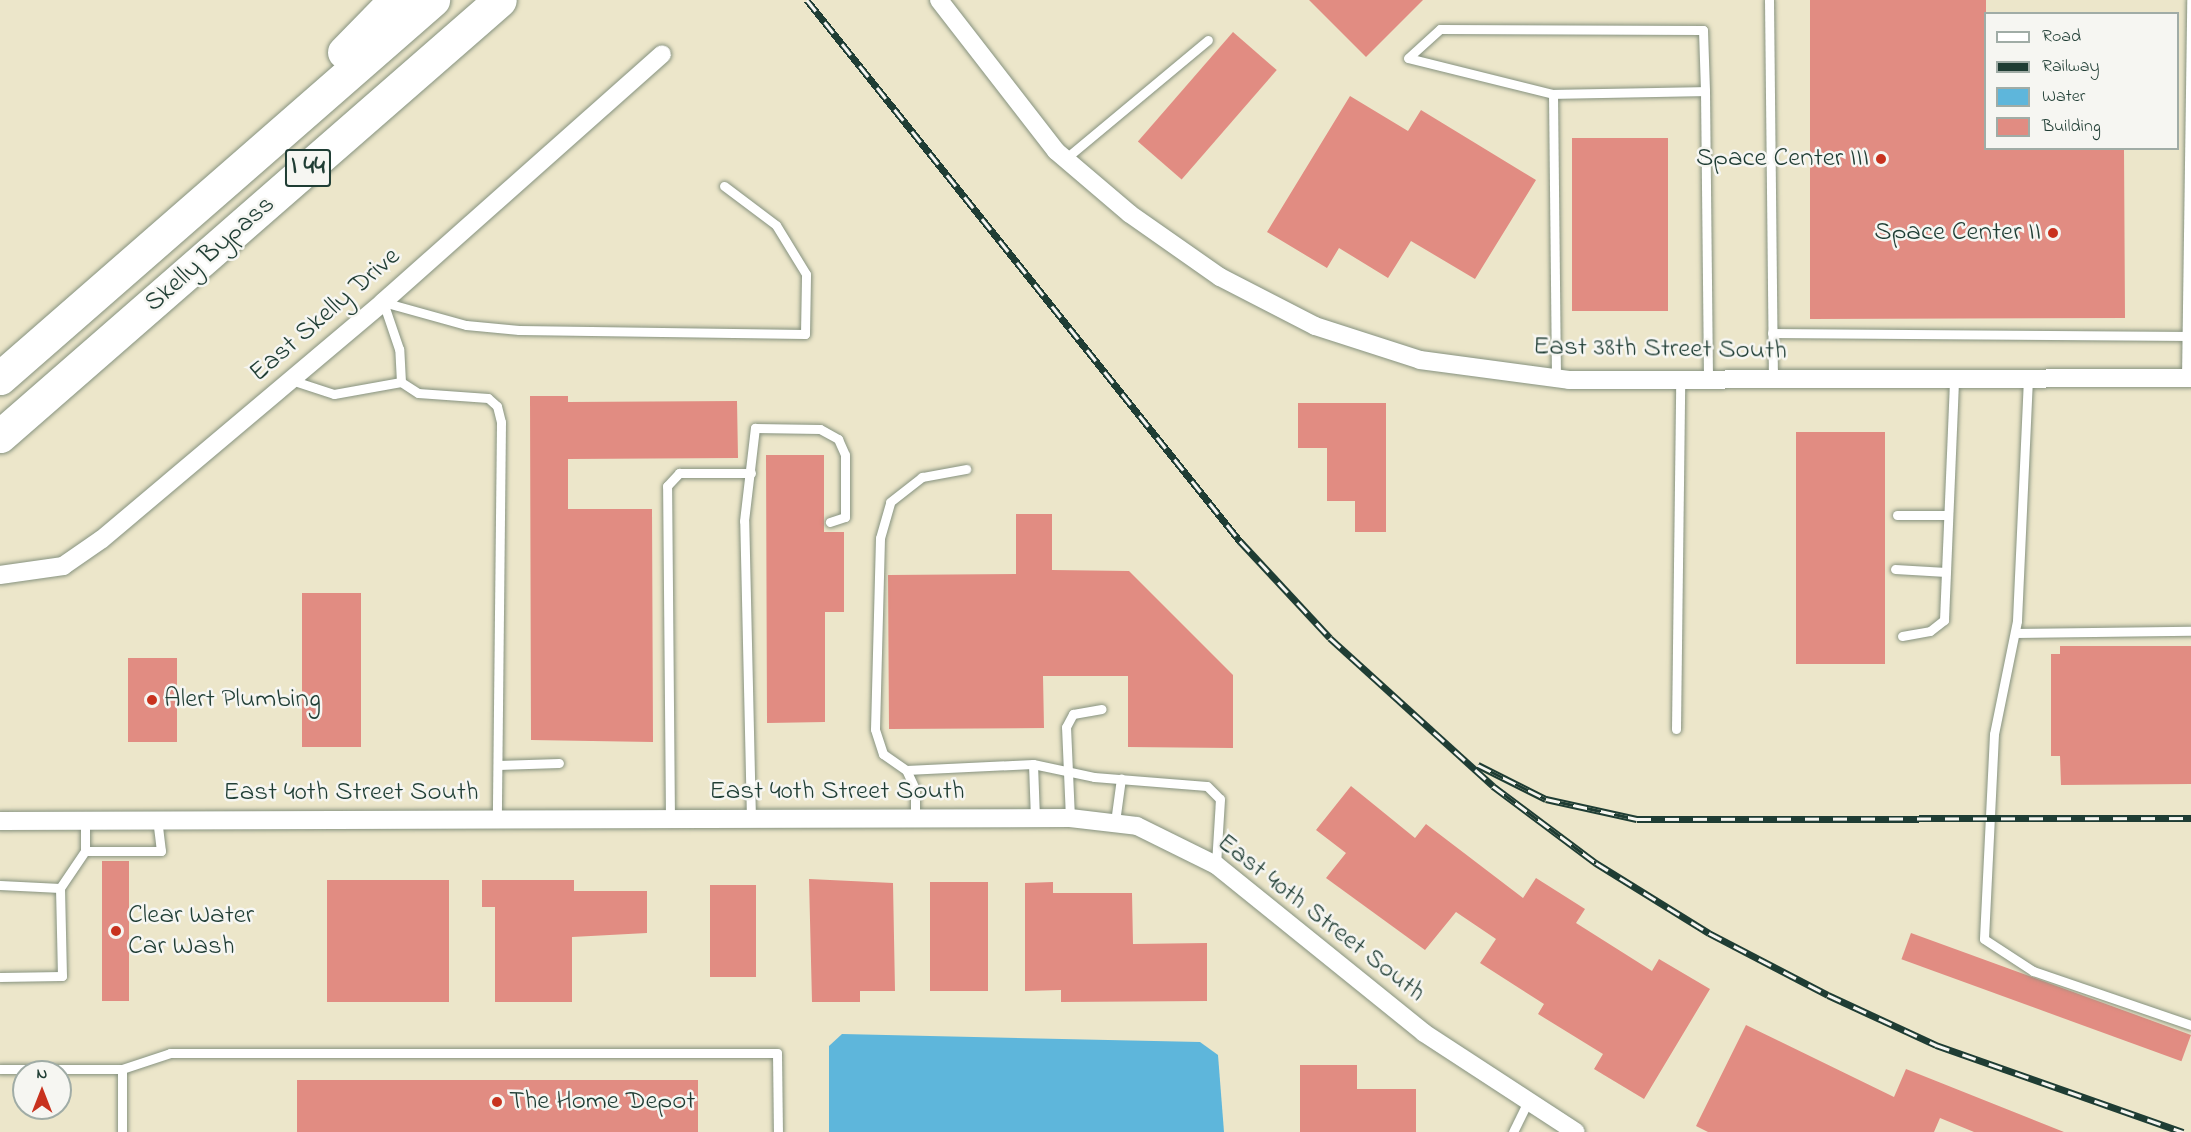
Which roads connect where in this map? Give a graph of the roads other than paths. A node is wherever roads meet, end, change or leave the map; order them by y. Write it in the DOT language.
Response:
graph roads {
  1 [pos="395,0"];
  2 [pos="433,0"];
  3 [pos="500,0"];
  4 [pos="939,0"];
  5 [pos="1769,0"];
  6 [pos="2191,0"];
  7 [pos="1208,40"];
  8 [pos="662,54"];
  9 [pos="1705,91"];
  10 [pos="1553,94"];
  11 [pos="1065,159"];
  12 [pos="724,186"];
  13 [pos="140,257"];
  14 [pos="383,302"];
  15 [pos="1772,333"];
  16 [pos="2187,336"];
  17 [pos="0,378"];
  18 [pos="1556,378"];
  19 [pos="2028,378"];
  20 [pos="2189,378"];
  21 [pos="1680,379"];
  22 [pos="1708,379"];
  23 [pos="1773,379"];
  24 [pos="1954,379"];
  25 [pos="291,380"];
  26 [pos="401,382"];
  27 [pos="0,436"];
  28 [pos="966,469"];
  29 [pos="751,473"];
  30 [pos="1898,515"];
  31 [pos="1946,515"];
  32 [pos="830,522"];
  33 [pos="1895,568"];
  34 [pos="1946,572"];
  35 [pos="0,575"];
  36 [pos="2191,631"];
  37 [pos="2015,633"];
  38 [pos="1902,636"];
  39 [pos="1102,709"];
  40 [pos="1676,729"];
  41 [pos="559,763"];
  42 [pos="1033,764"];
  43 [pos="498,765"];
  44 [pos="1065,769"];
  45 [pos="906,770"];
  46 [pos="1121,778"];
  47 [pos="1070,818"];
  48 [pos="497,819"];
  49 [pos="670,819"];
  50 [pos="751,819"];
  51 [pos="915,819"];
  52 [pos="1035,819"];
  53 [pos="85,820"];
  54 [pos="157,820"];
  55 [pos="0,821"];
  56 [pos="1115,822"];
  57 [pos="85,850"];
  58 [pos="1216,865"];
  59 [pos="0,885"];
  60 [pos="60,888"];
  61 [pos="0,977"];
  62 [pos="2191,1025"];
  63 [pos="0,1069"];
  64 [pos="122,1069"];
  65 [pos="1527,1103"];
  66 [pos="122,1132"];
  67 [pos="778,1132"];
  68 [pos="1513,1132"];
  69 [pos="1576,1132"];
  1 -- 13 [label="highway"];
  2 -- 13 [label="highway, Skelly Bypass / I 44"];
  3 -- 27 [label="highway, Skelly Bypass / I 44"];
  4 -- 11 [label="street, East 38th Street South"];
  5 -- 15 [label="lane"];
  6 -- 16 [label="lane"];
  7 -- 11 [label="lane"];
  8 -- 14 [label="street, East Skelly Drive"];
  9 -- 10 [label="lane"];
  9 -- 10 [label="lane"];
  9 -- 22 [label="lane"];
  10 -- 18 [label="lane"];
  11 -- 18 [label="street, East 38th Street South"];
  12 -- 14 [label="lane"];
  13 -- 17 [label="highway, Skelly Bypass / I 44"];
  14 -- 25 [label="street, East Skelly Drive"];
  14 -- 26 [label="lane"];
  15 -- 16 [label="lane"];
  15 -- 23 [label="lane"];
  16 -- 20 [label="lane"];
  18 -- 21 [label="street, East 38th Street South"];
  19 -- 20 [label="street, East 38th Street South"];
  19 -- 24 [label="street, East 38th Street South"];
  19 -- 37 [label="lane"];
  21 -- 22 [label="street, East 38th Street South"];
  21 -- 40 [label="lane"];
  22 -- 23 [label="street, East 38th Street South"];
  23 -- 24 [label="street, East 38th Street South"];
  24 -- 31 [label="lane"];
  25 -- 26 [label="lane"];
  25 -- 35 [label="street, East Skelly Drive"];
  26 -- 43 [label="lane"];
  28 -- 45 [label="lane"];
  29 -- 32 [label="lane"];
  29 -- 49 [label="lane"];
  29 -- 50 [label="lane"];
  30 -- 31 [label="lane"];
  31 -- 34 [label="lane"];
  33 -- 34 [label="lane"];
  34 -- 38 [label="lane"];
  36 -- 37 [label="lane"];
  37 -- 62 [label="lane"];
  39 -- 44 [label="lane"];
  41 -- 43 [label="lane"];
  42 -- 44 [label="lane"];
  42 -- 45 [label="lane"];
  42 -- 52 [label="lane"];
  43 -- 48 [label="lane"];
  44 -- 46 [label="lane"];
  44 -- 47 [label="lane"];
  45 -- 51 [label="lane"];
  46 -- 56 [label="lane"];
  46 -- 58 [label="lane"];
  47 -- 52 [label="street, East 40th Street South"];
  47 -- 56 [label="street, East 40th Street South"];
  48 -- 49 [label="street, East 40th Street South"];
  48 -- 54 [label="street, East 40th Street South"];
  49 -- 50 [label="street, East 40th Street South"];
  50 -- 51 [label="street, East 40th Street South"];
  51 -- 52 [label="street, East 40th Street South"];
  53 -- 54 [label="street, East 40th Street South"];
  53 -- 55 [label="street, East 40th Street South"];
  53 -- 57 [label="lane"];
  54 -- 57 [label="lane"];
  56 -- 58 [label="street, East 40th Street South"];
  57 -- 60 [label="lane"];
  58 -- 65 [label="street, East 40th Street South"];
  59 -- 60 [label="lane"];
  60 -- 61 [label="lane"];
  63 -- 64 [label="lane"];
  64 -- 66 [label="lane"];
  64 -- 67 [label="lane"];
  65 -- 68 [label="lane"];
  65 -- 69 [label="street, East 40th Street South"];
}
